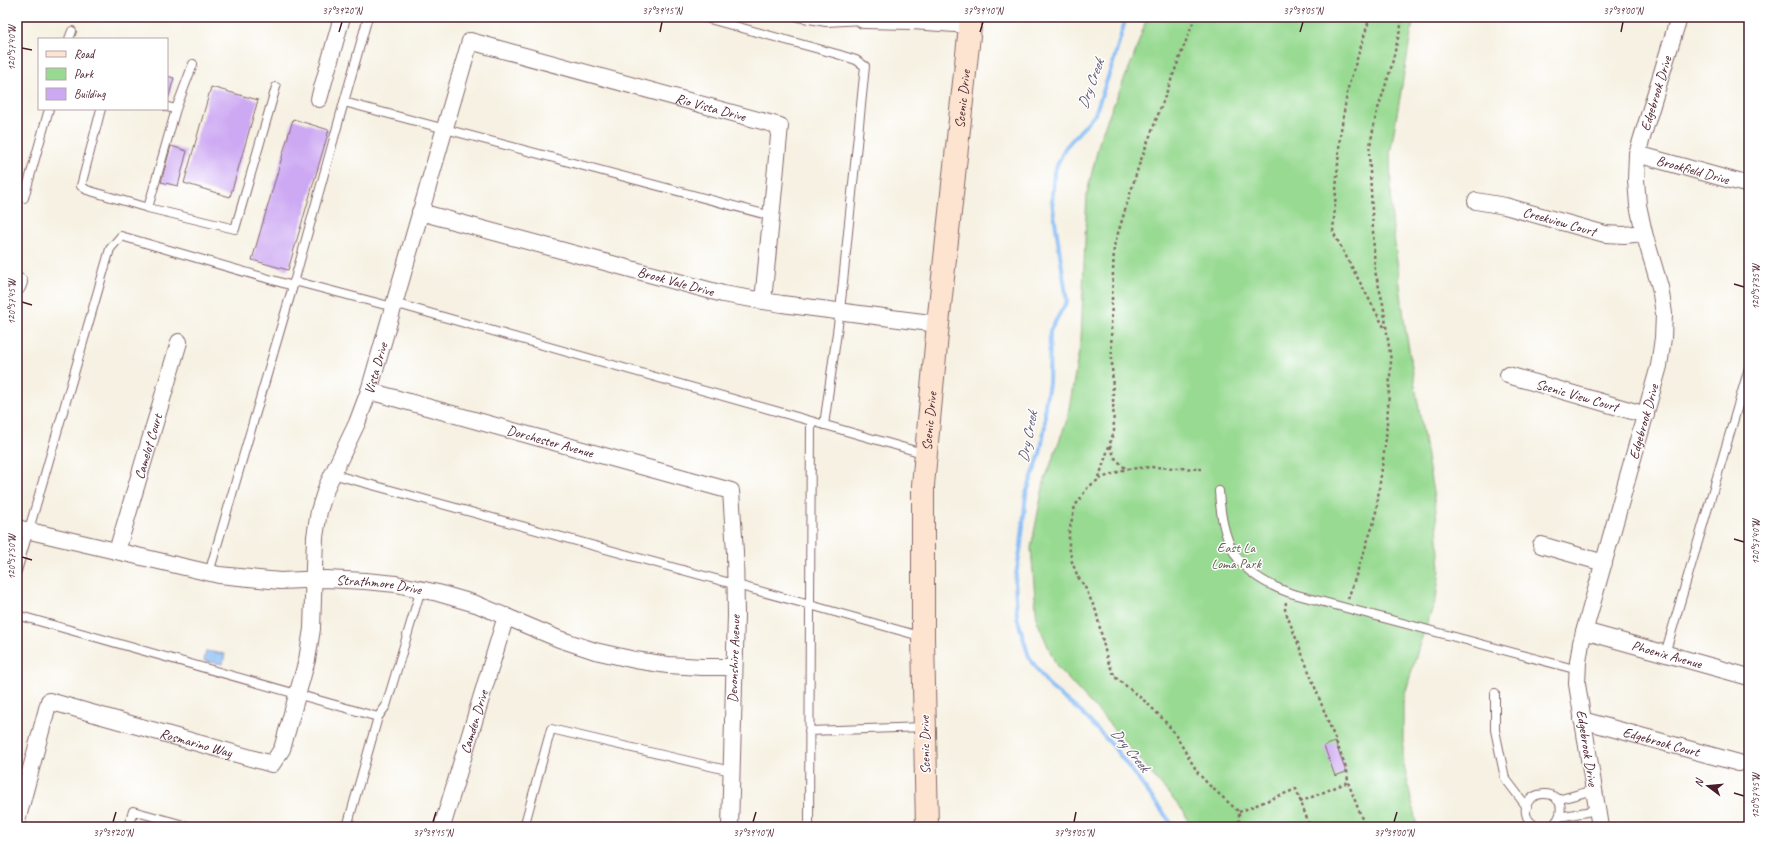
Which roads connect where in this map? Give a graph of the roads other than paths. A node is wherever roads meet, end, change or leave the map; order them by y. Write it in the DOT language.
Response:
graph roads {
  1 [pos="342,17"];
  2 [pos="368,17"];
  3 [pos="702,17"];
  4 [pos="798,17"];
  5 [pos="1679,17"];
  6 [pos="863,20"];
  7 [pos="970,21"];
  8 [pos="470,41"];
  9 [pos="193,64"];
  10 [pos="276,87"];
  11 [pos="319,99"];
  12 [pos="344,102"];
  13 [pos="168,107"];
  14 [pos="176,109"];
  15 [pos="50,110"];
  16 [pos="101,110"];
  17 [pos="444,130"];
  18 [pos="1637,154"];
  19 [pos="1749,186"];
  20 [pos="24,198"];
  21 [pos="1476,201"];
  22 [pos="148,208"];
  23 [pos="420,212"];
  24 [pos="771,216"];
  25 [pos="1644,232"];
  26 [pos="294,283"];
  27 [pos="763,301"];
  28 [pos="394,305"];
  29 [pos="840,310"];
  30 [pos="938,324"];
  31 [pos="179,342"];
  32 [pos="1749,368"];
  33 [pos="1508,375"];
  34 [pos="369,391"];
  35 [pos="1646,415"];
  36 [pos="810,421"];
  37 [pos="824,425"];
  38 [pos="926,454"];
  39 [pos="332,474"];
  40 [pos="730,491"];
  41 [pos="1219,491"];
  42 [pos="23,529"];
  43 [pos="1540,546"];
  44 [pos="117,551"];
  45 [pos="1604,563"];
  46 [pos="17,570"];
  47 [pos="209,573"];
  48 [pos="313,580"];
  49 [pos="736,584"];
  50 [pos="421,589"];
  51 [pos="810,605"];
  52 [pos="17,615"];
  53 [pos="506,616"];
  54 [pos="1584,631"];
  55 [pos="923,638"];
  56 [pos="1665,654"];
  57 [pos="734,667"];
  58 [pos="1578,670"];
  59 [pos="1749,677"];
  60 [pos="1495,693"];
  61 [pos="298,696"];
  62 [pos="378,717"];
  63 [pos="1582,720"];
  64 [pos="925,727"];
  65 [pos="809,731"];
  66 [pos="1739,763"];
  67 [pos="732,771"];
  68 [pos="1594,790"];
  69 [pos="1557,800"];
  70 [pos="1526,807"];
  71 [pos="1597,810"];
  72 [pos="1559,817"];
  73 [pos="17,821"];
  74 [pos="128,827"];
  75 [pos="191,827"];
  76 [pos="347,827"];
  77 [pos="442,827"];
  78 [pos="524,827"];
  79 [pos="730,827"];
  80 [pos="809,827"];
  81 [pos="927,827"];
  82 [pos="1539,827"];
  83 [pos="1547,827"];
  84 [pos="1600,827"];
  1 -- 11 [label="street"];
  2 -- 12 [label="lane"];
  3 -- 29 [label="lane"];
  4 -- 6 [label="lane"];
  5 -- 18 [label="street, Edgebrook Drive"];
  6 -- 7 [label="street"];
  7 -- 30 [label="main road, Scenic Drive"];
  8 -- 17 [label="street, Vista Drive"];
  8 -- 24 [label="street, Rio Vista Drive"];
  9 -- 14 [label="lane"];
  10 -- 22 [label="lane"];
  12 -- 17 [label="lane"];
  12 -- 26 [label="lane"];
  13 -- 14 [label="lane"];
  14 -- 22 [label="lane"];
  15 -- 20 [label="lane"];
  16 -- 22 [label="lane"];
  17 -- 23 [label="street, Vista Drive"];
  17 -- 24 [label="lane"];
  18 -- 19 [label="street, Brookfield Drive"];
  18 -- 25 [label="street, Edgebrook Drive"];
  21 -- 25 [label="street, Creekview Court"];
  23 -- 27 [label="street, Brook Vale Drive"];
  23 -- 28 [label="street, Vista Drive"];
  24 -- 27 [label="street, Rio Vista Drive"];
  25 -- 35 [label="street, Edgebrook Drive"];
  26 -- 28 [label="lane"];
  26 -- 42 [label="lane"];
  26 -- 47 [label="lane"];
  27 -- 29 [label="street, Brook Vale Drive"];
  28 -- 34 [label="street, Vista Drive"];
  28 -- 36 [label="lane"];
  29 -- 30 [label="street, Brook Vale Drive"];
  29 -- 37 [label="lane"];
  30 -- 38 [label="main road, Scenic Drive"];
  31 -- 44 [label="street, Camelot Court"];
  32 -- 56 [label="lane"];
  33 -- 35 [label="street, Scenic View Court"];
  34 -- 39 [label="street, Vista Drive"];
  34 -- 40 [label="street, Dorchester Avenue"];
  35 -- 45 [label="street, Edgebrook Drive"];
  36 -- 37 [label="lane"];
  36 -- 51 [label="lane"];
  37 -- 38 [label="lane"];
  38 -- 55 [label="main road, Scenic Drive"];
  39 -- 48 [label="street, Vista Drive"];
  39 -- 49 [label="lane"];
  40 -- 49 [label="street, Devonshire Avenue"];
  41 -- 58 [label="lane"];
  42 -- 44 [label="street, Strathmore Drive"];
  42 -- 46 [label="lane"];
  43 -- 45 [label="street"];
  44 -- 47 [label="street, Strathmore Drive"];
  45 -- 54 [label="street, Edgebrook Drive"];
  47 -- 48 [label="street, Strathmore Drive"];
  48 -- 50 [label="street, Strathmore Drive"];
  48 -- 61 [label="street, Vista Drive"];
  49 -- 51 [label="lane"];
  49 -- 57 [label="street, Devonshire Avenue"];
  50 -- 53 [label="street, Strathmore Drive"];
  50 -- 62 [label="lane"];
  51 -- 55 [label="lane"];
  51 -- 65 [label="lane"];
  52 -- 61 [label="lane"];
  53 -- 57 [label="street, Strathmore Drive"];
  53 -- 77 [label="street, Camden Drive"];
  54 -- 56 [label="street, Phoenix Avenue"];
  54 -- 58 [label="street, Edgebrook Drive"];
  55 -- 64 [label="main road, Scenic Drive"];
  56 -- 59 [label="street, Phoenix Avenue"];
  57 -- 67 [label="street, Devonshire Avenue"];
  58 -- 63 [label="street, Edgebrook Drive"];
  60 -- 70 [label="lane"];
  61 -- 62 [label="lane"];
  61 -- 73 [label="street, Rosmarino Way"];
  62 -- 76 [label="lane"];
  63 -- 66 [label="street, Edgebrook Court"];
  63 -- 68 [label="street, Edgebrook Drive"];
  64 -- 65 [label="lane"];
  64 -- 81 [label="main road, Scenic Drive"];
  65 -- 80 [label="lane"];
  67 -- 78 [label="lane"];
  67 -- 79 [label="street, Devonshire Avenue"];
  68 -- 69 [label="lane"];
  68 -- 71 [label="street, Edgebrook Drive"];
  69 -- 70 [label="lane"];
  69 -- 72 [label="lane"];
  70 -- 82 [label="lane"];
  71 -- 72 [label="lane"];
  71 -- 84 [label="street, Edgebrook Drive"];
  72 -- 83 [label="lane"];
  74 -- 75 [label="lane"];
}
